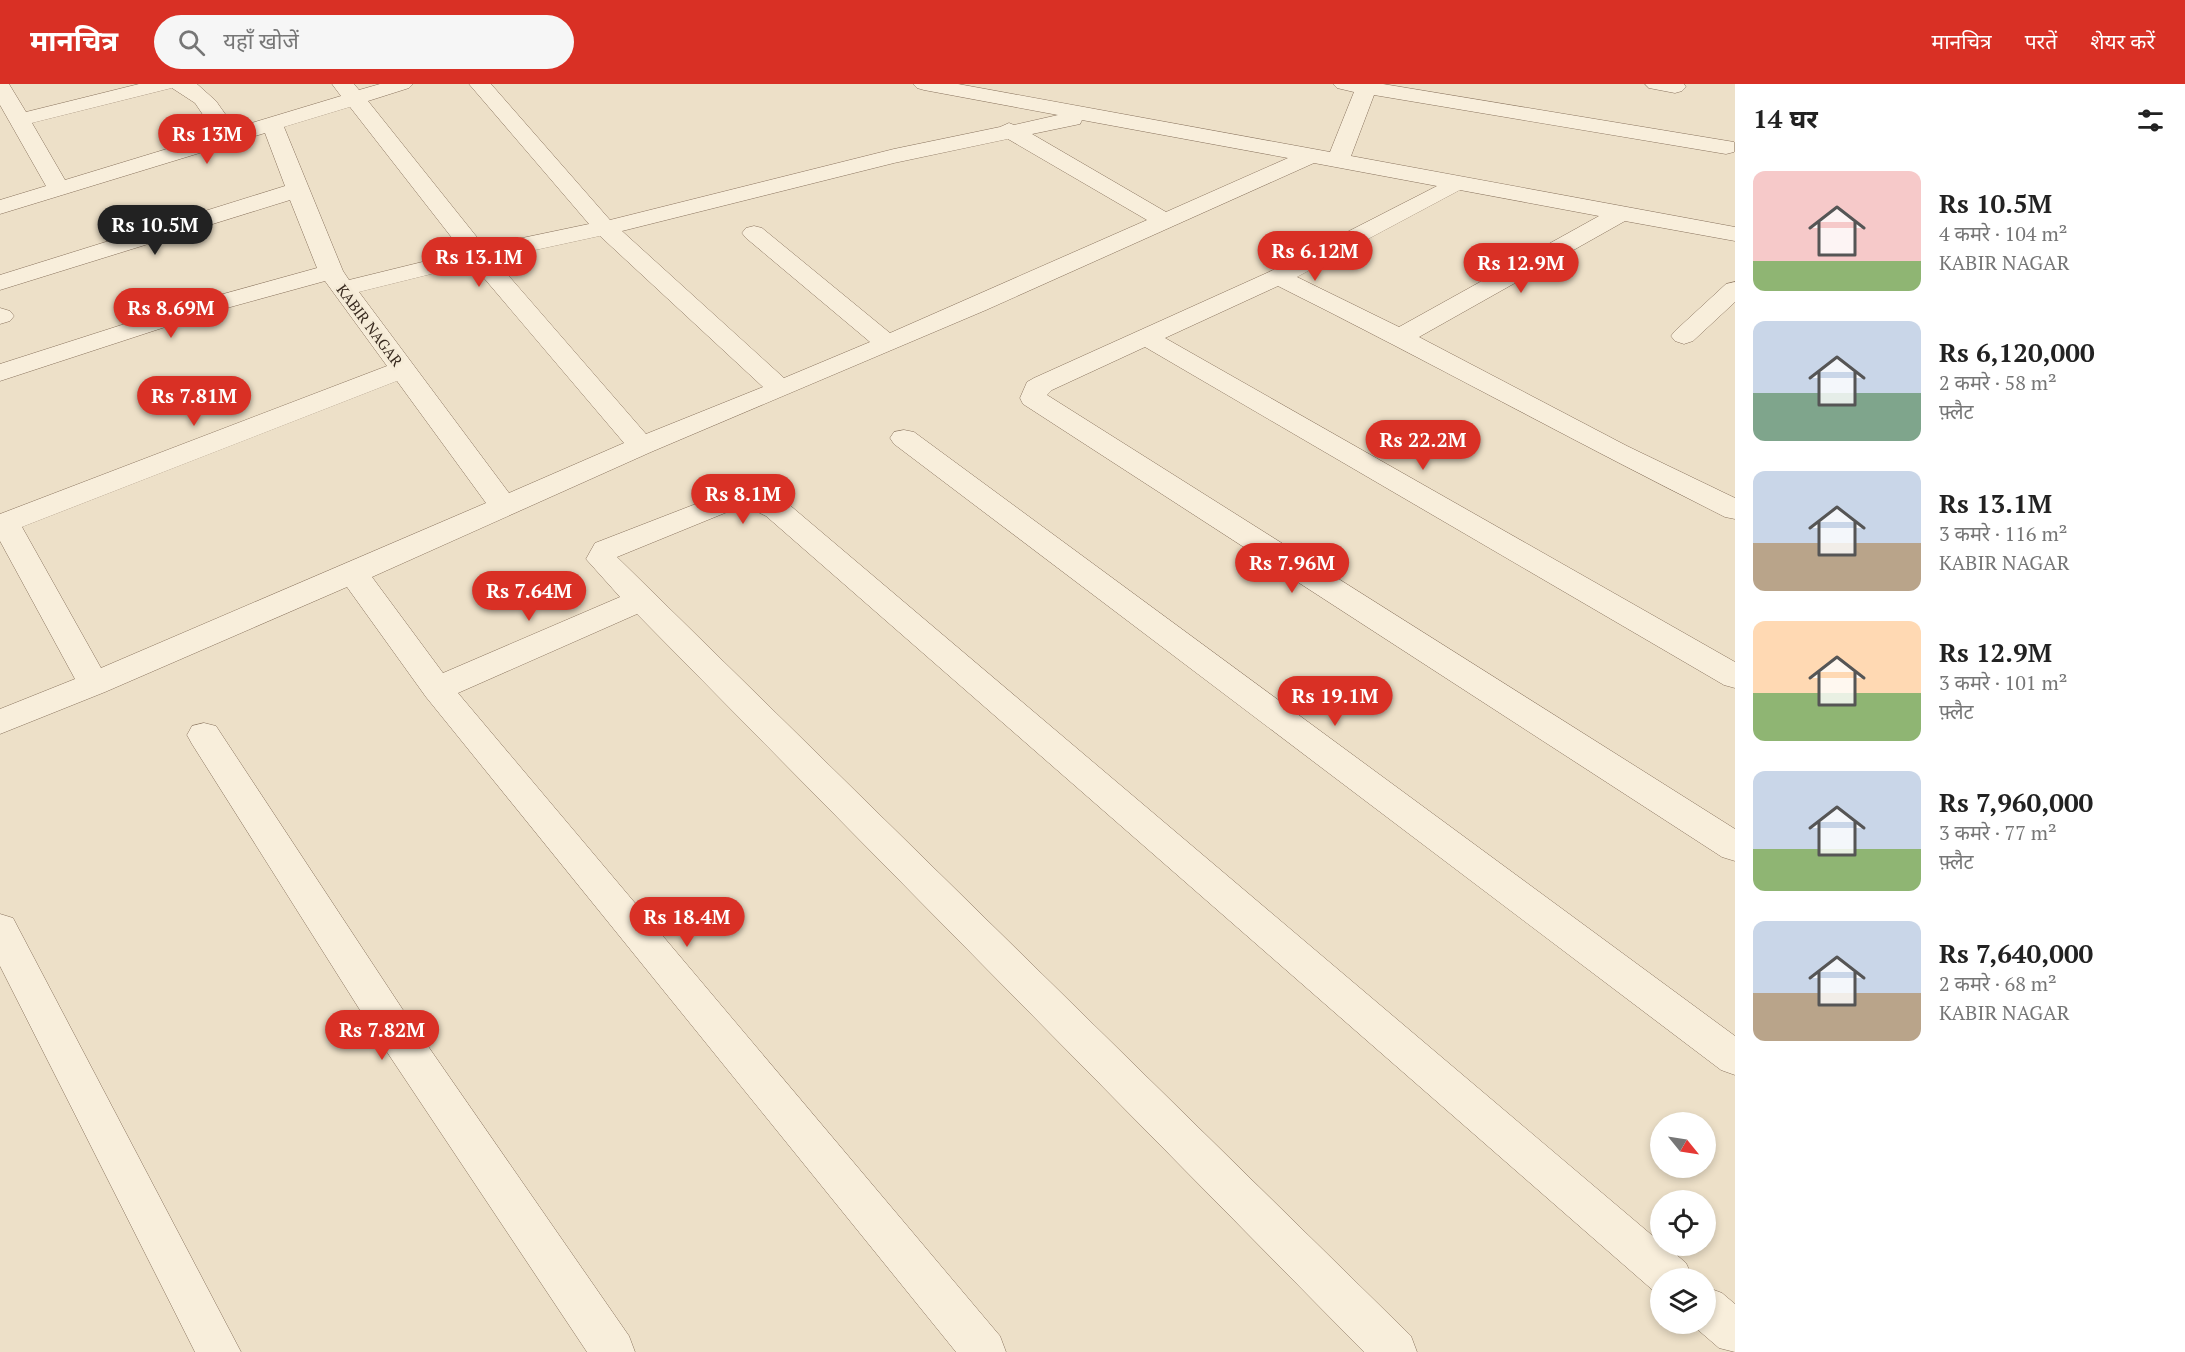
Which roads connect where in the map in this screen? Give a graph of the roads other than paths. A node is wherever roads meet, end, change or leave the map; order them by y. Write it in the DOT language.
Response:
graph roads {
  1 [pos="165,84"];
  2 [pos="180,84"];
  3 [pos="402,84"];
  4 [pos="480,84"];
  5 [pos="924,84"];
  6 [pos="1344,84"];
  7 [pos="0,86"];
  8 [pos="1367,86"];
  9 [pos="349,91"];
  10 [pos="1091,115"];
  11 [pos="20,120"];
  12 [pos="272,124"];
  13 [pos="1009,130"];
  14 [pos="229,137"];
  15 [pos="1726,147"];
  16 [pos="1311,156"];
  17 [pos="1338,161"];
  18 [pos="1455,183"];
  19 [pos="59,189"];
  20 [pos="297,190"];
  21 [pos="0,207"];
  22 [pos="1621,213"];
  23 [pos="1165,221"];
  24 [pos="605,228"];
  25 [pos="754,233"];
  26 [pos="1735,234"];
  27 [pos="478,255"];
  28 [pos="1278,277"];
  29 [pos="337,281"];
  30 [pos="0,283"];
  31 [pos="1735,289"];
  32 [pos="1684,336"];
  33 [pos="1400,337"];
  34 [pos="1147,338"];
  35 [pos="887,343"];
  36 [pos="404,369"];
  37 [pos="0,373"];
  38 [pos="781,389"];
  39 [pos="904,438"];
  40 [pos="641,446"];
  41 [pos="503,506"];
  42 [pos="1735,510"];
  43 [pos="3,524"];
  44 [pos="353,573"];
  45 [pos="641,600"];
  46 [pos="1735,677"];
  47 [pos="94,684"];
  48 [pos="437,689"];
  49 [pos="0,722"];
  50 [pos="204,735"];
  51 [pos="1735,848"];
  52 [pos="0,928"];
  53 [pos="1735,1058"];
  54 [pos="1659,1268"];
  55 [pos="1716,1317"];
  56 [pos="1735,1333"];
  57 [pos="219,1352"];
  58 [pos="613,1352"];
  59 [pos="984,1352"];
  60 [pos="1395,1352"];
  1 -- 11 [label="street"];
  2 -- 14 [label="street"];
  3 -- 9 [label="street"];
  4 -- 24 [label="street"];
  5 -- 10 [label="street"];
  6 -- 8 [label="street"];
  7 -- 11 [label="street"];
  8 -- 15 [label="street"];
  8 -- 17 [label="street"];
  9 -- 12 [label="street"];
  9 -- 27 [label="street"];
  10 -- 13 [label="street"];
  10 -- 16 [label="street"];
  11 -- 19 [label="street"];
  12 -- 14 [label="street"];
  12 -- 20 [label="street, KABIR NAGAR"];
  13 -- 23 [label="street"];
  13 -- 24 [label="street"];
  14 -- 19 [label="street"];
  16 -- 17 [label="street"];
  16 -- 23 [label="street"];
  17 -- 18 [label="street"];
  18 -- 22 [label="street"];
  18 -- 28 [label="street"];
  19 -- 21 [label="street"];
  20 -- 29 [label="street, KABIR NAGAR"];
  20 -- 30 [label="street"];
  22 -- 26 [label="street"];
  22 -- 33 [label="street"];
  23 -- 35 [label="street"];
  24 -- 27 [label="street"];
  24 -- 38 [label="street"];
  25 -- 35 [label="street"];
  27 -- 29 [label="street"];
  27 -- 40 [label="street"];
  28 -- 33 [label="street"];
  28 -- 34 [label="street"];
  29 -- 36 [label="street, KABIR NAGAR"];
  29 -- 37 [label="street"];
  31 -- 32 [label="street"];
  33 -- 42 [label="street"];
  34 -- 46 [label="street"];
  34 -- 51 [label="street"];
  35 -- 38 [label="street"];
  36 -- 41 [label="street, KABIR NAGAR"];
  36 -- 43 [label="street"];
  38 -- 40 [label="street"];
  39 -- 53 [label="street"];
  40 -- 41 [label="street"];
  41 -- 44 [label="street"];
  43 -- 47 [label="street"];
  44 -- 47 [label="street"];
  44 -- 48 [label="street"];
  45 -- 48 [label="street"];
  45 -- 54 [label="street"];
  45 -- 60 [label="street"];
  47 -- 49 [label="street"];
  48 -- 59 [label="street"];
  50 -- 58 [label="street"];
  52 -- 57 [label="street"];
  55 -- 56 [label="street"];
}
